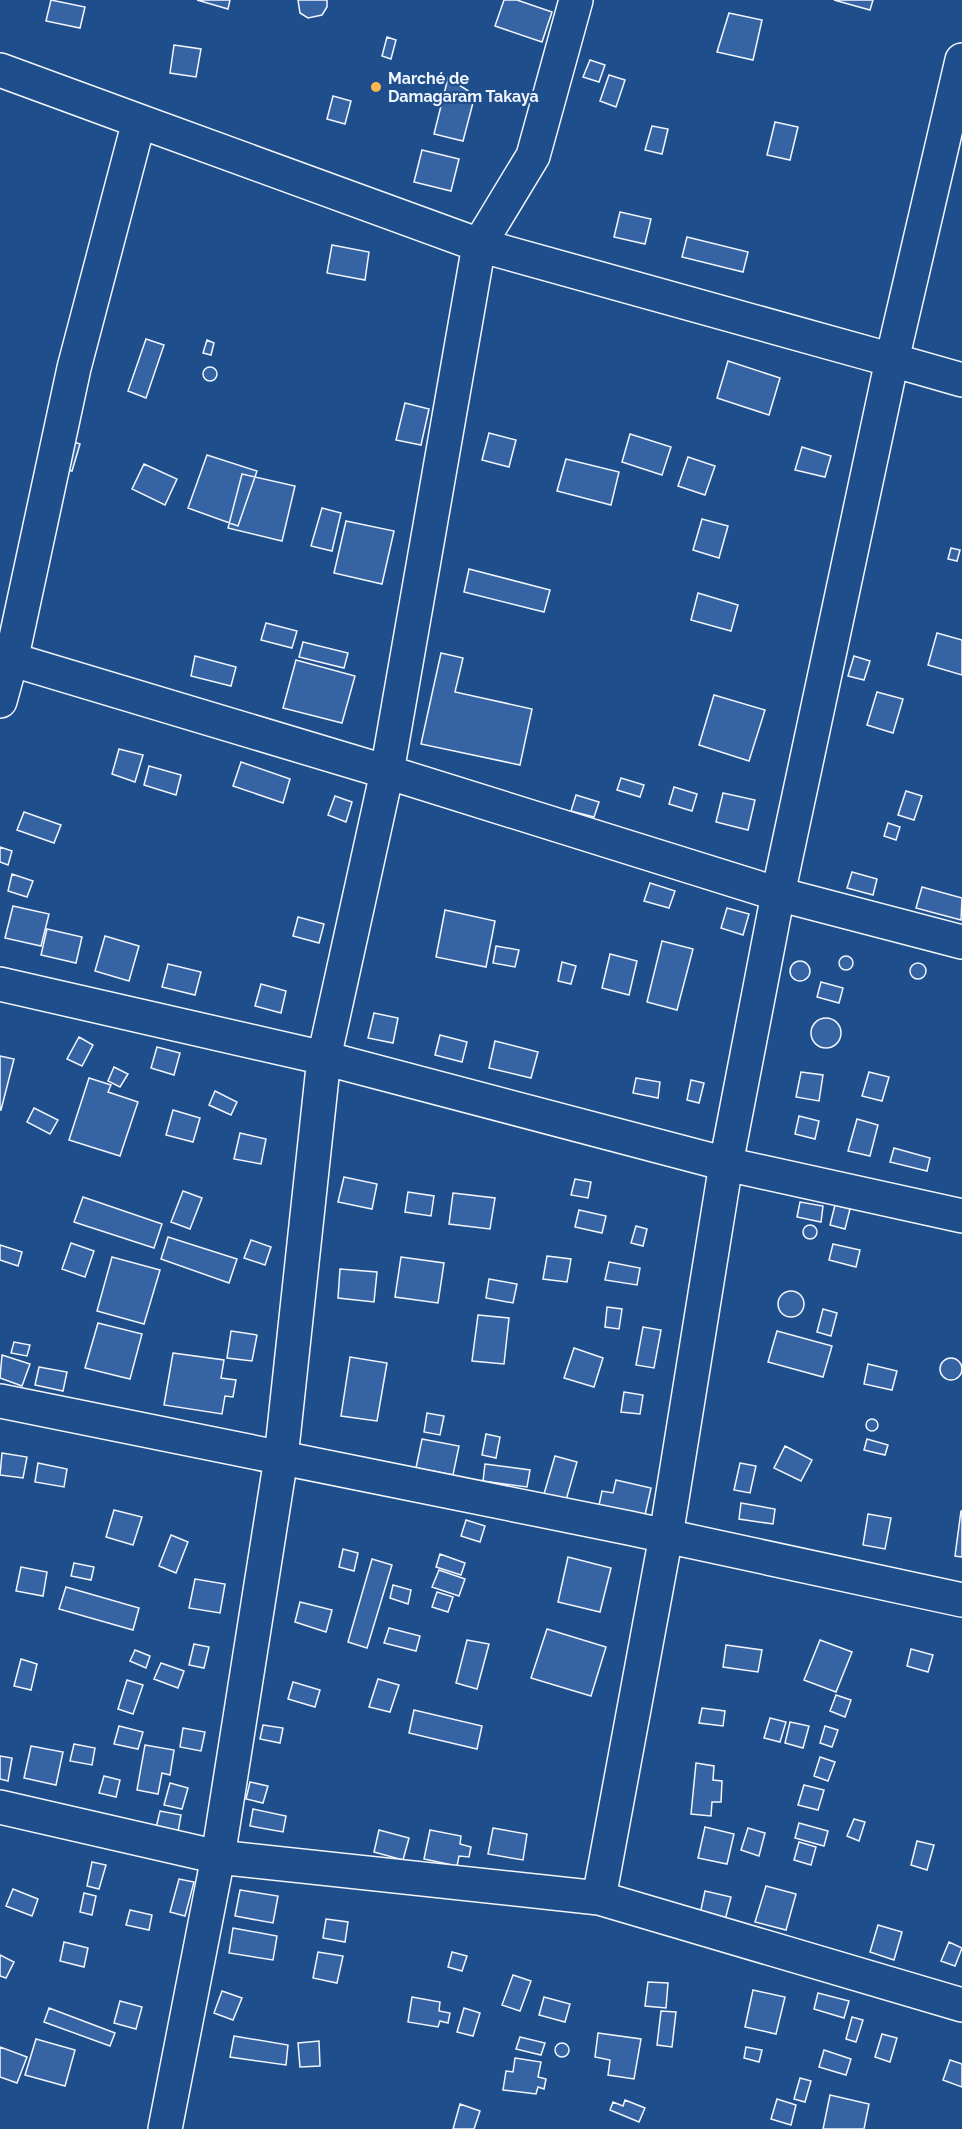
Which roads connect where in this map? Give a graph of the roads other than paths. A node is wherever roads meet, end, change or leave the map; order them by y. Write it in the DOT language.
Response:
graph roads {
  1 [pos="576,0"];
  2 [pos="962,60"];
  3 [pos="0,70"];
  4 [pos="139,121"];
  5 [pos="479,245"];
  6 [pos="892,360"];
  7 [pos="962,380"];
  8 [pos="6,658"];
  9 [pos="0,701"];
  10 [pos="387,772"];
  11 [pos="778,894"];
  12 [pos="962,942"];
  13 [pos="0,984"];
  14 [pos="324,1058"];
  15 [pos="726,1164"];
  16 [pos="962,1216"];
  17 [pos="0,1401"];
  18 [pos="282,1458"];
  19 [pos="666,1536"];
  20 [pos="962,1600"];
  21 [pos="0,1806"];
  22 [pos="218,1857"];
  23 [pos="599,1898"];
  24 [pos="962,2005"];
  25 [pos="165,2129"];
  1 -- 5 [label="street"];
  2 -- 6 [label="street"];
  3 -- 4 [label="street"];
  4 -- 5 [label="street"];
  4 -- 8 [label="street"];
  5 -- 6 [label="street"];
  5 -- 10 [label="street"];
  6 -- 7 [label="street"];
  6 -- 11 [label="street"];
  8 -- 9 [label="street"];
  8 -- 10 [label="street"];
  10 -- 11 [label="street"];
  10 -- 14 [label="street"];
  11 -- 12 [label="street"];
  11 -- 15 [label="street"];
  13 -- 14 [label="street"];
  14 -- 15 [label="street"];
  14 -- 18 [label="street"];
  15 -- 16 [label="street"];
  15 -- 19 [label="street"];
  17 -- 18 [label="street"];
  18 -- 19 [label="street"];
  18 -- 22 [label="street"];
  19 -- 20 [label="street"];
  19 -- 23 [label="street"];
  21 -- 22 [label="street"];
  22 -- 23 [label="street"];
  22 -- 25 [label="street"];
  23 -- 24 [label="street"];
}
